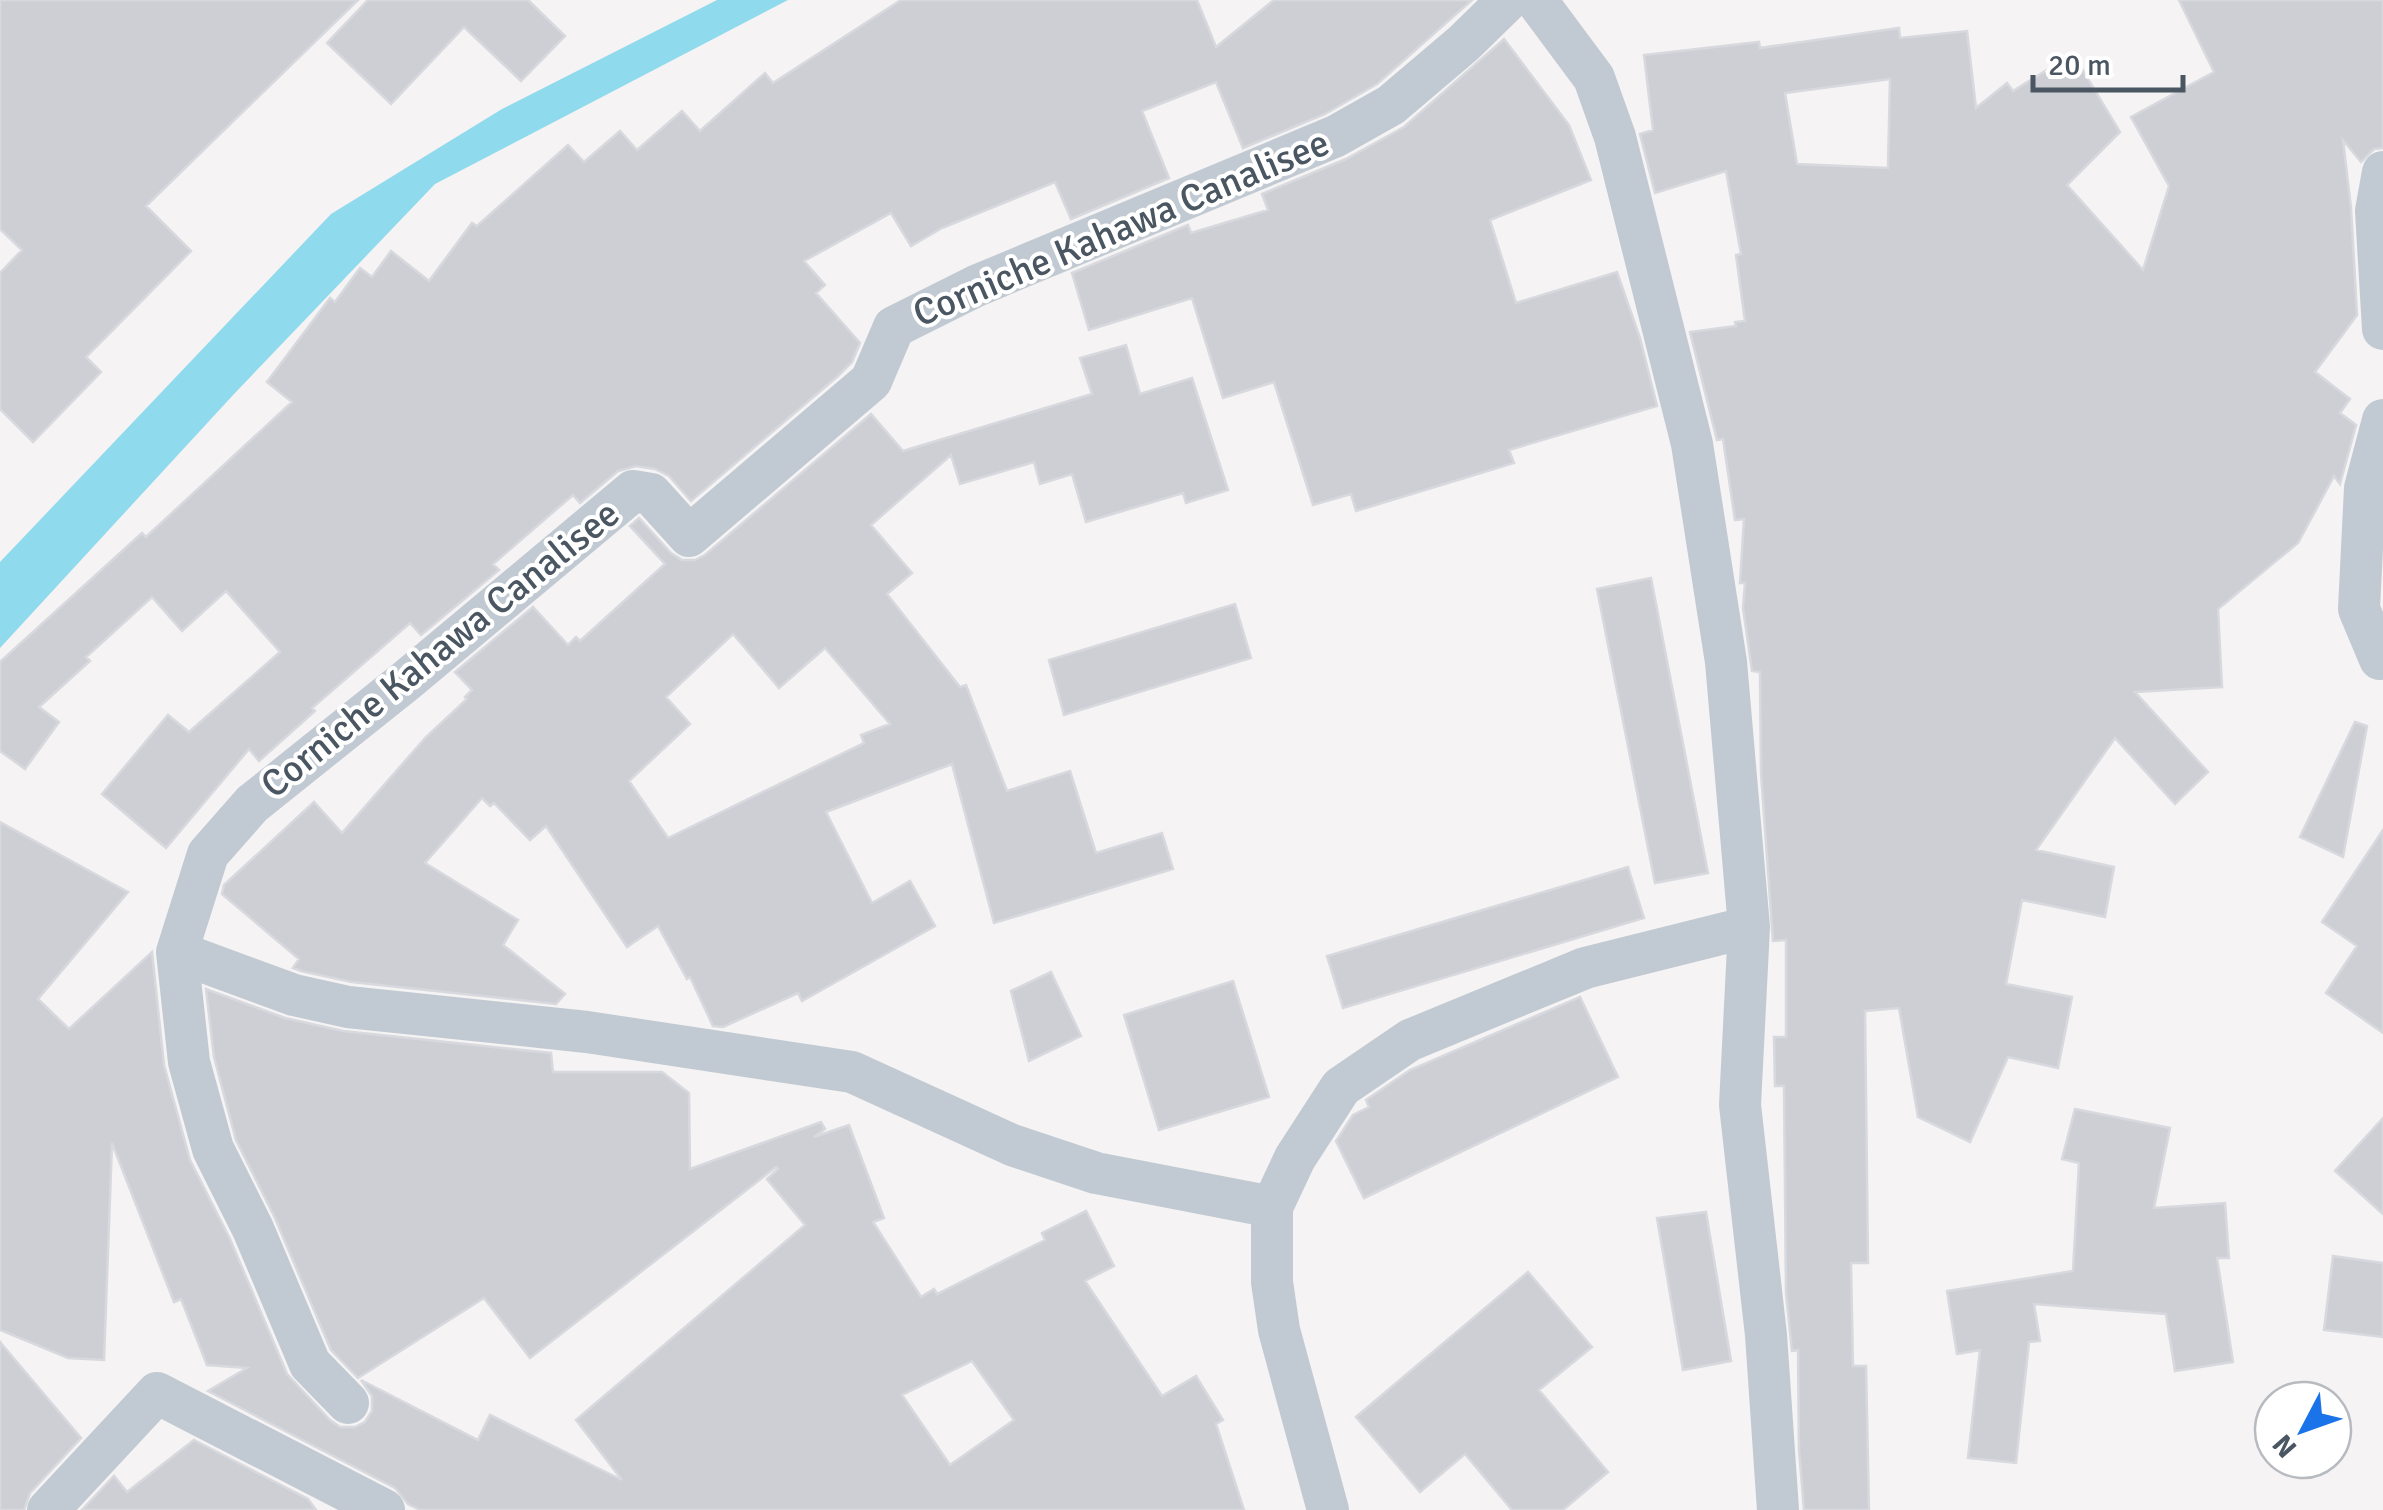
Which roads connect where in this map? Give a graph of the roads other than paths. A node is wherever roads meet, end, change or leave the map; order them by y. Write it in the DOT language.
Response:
graph roads {
  1 [pos="1508,0"];
  2 [pos="1536,0"];
  3 [pos="2383,172"];
  4 [pos="2383,328"];
  5 [pos="2383,420"];
  6 [pos="2380,658"];
  7 [pos="1748,927"];
  8 [pos="177,952"];
  9 [pos="1272,1208"];
  10 [pos="348,1403"];
  11 [pos="48,1510"];
  12 [pos="384,1510"];
  13 [pos="1328,1510"];
  14 [pos="1778,1510"];
  1 -- 8 [label="street, Corniche Kahawa Canalisee"];
  2 -- 7 [label="street"];
  3 -- 4 [label="street"];
  5 -- 6 [label="street"];
  7 -- 9 [label="street"];
  7 -- 14 [label="street"];
  8 -- 9 [label="street"];
  8 -- 10 [label="street, Corniche Kahawa Canalisee"];
  9 -- 13 [label="street"];
  11 -- 12 [label="street"];
}
